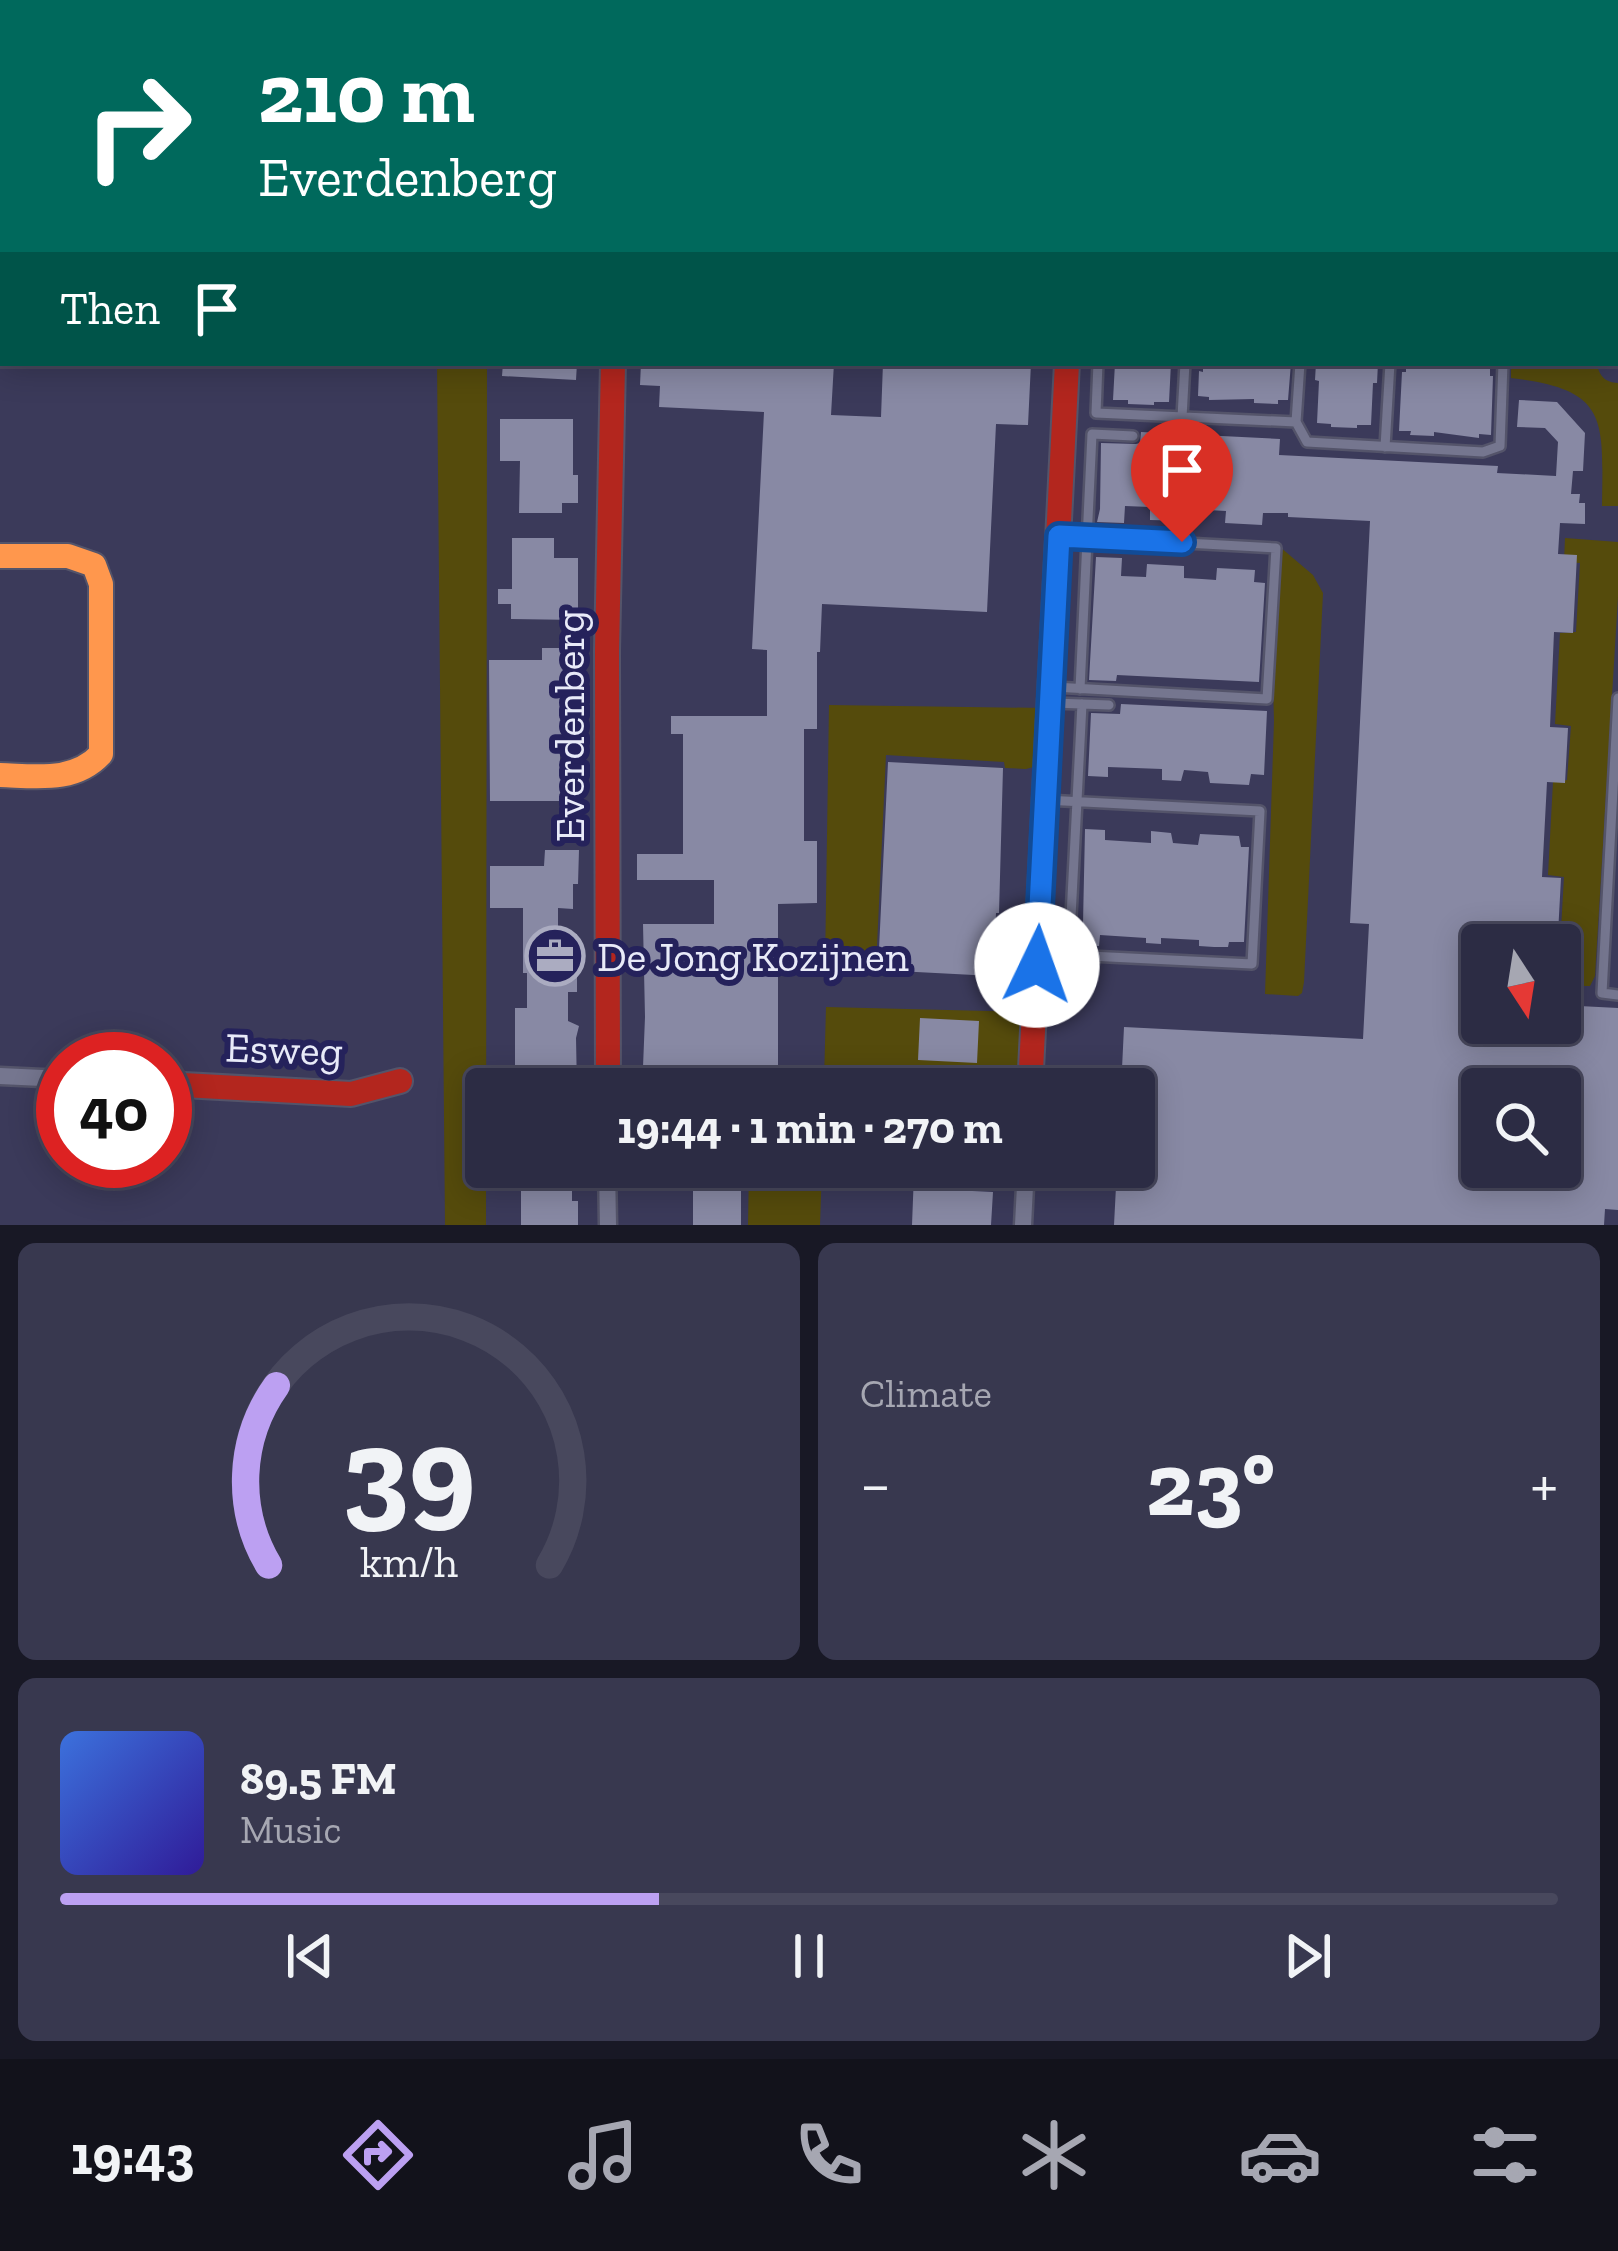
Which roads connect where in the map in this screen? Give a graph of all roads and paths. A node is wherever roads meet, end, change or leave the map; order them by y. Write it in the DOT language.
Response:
graph roads {
  1 [pos="613,366"];
  2 [pos="1067,366"];
  3 [pos="1098,366"];
  4 [pos="1184,366"];
  5 [pos="1300,366"];
  6 [pos="1390,366"];
  7 [pos="1503,366"];
  8 [pos="1065,411"];
  9 [pos="1096,413"];
  10 [pos="1182,417"];
  11 [pos="1296,422"];
  12 [pos="1133,436"];
  13 [pos="1385,447"];
  14 [pos="1059,536"];
  15 [pos="1088,537"];
  16 [pos="0,556"];
  17 [pos="1080,689"];
  18 [pos="1051,695"];
  19 [pos="1618,698"];
  20 [pos="1082,704"];
  21 [pos="1109,705"];
  22 [pos="0,775"];
  23 [pos="1045,800"];
  24 [pos="1078,802"];
  25 [pos="1607,875"];
  26 [pos="1618,888"];
  27 [pos="1618,994"];
  28 [pos="608,1068"];
  29 [pos="1031,1068"];
  30 [pos="0,1076"];
  31 [pos="36,1078"];
  32 [pos="400,1082"];
  33 [pos="192,1085"];
  34 [pos="608,1188"];
  35 [pos="1025,1188"];
  36 [pos="608,1225"];
  37 [pos="1023,1225"];
  1 -- 28 [label="street, Everdenberg"];
  2 -- 8 [label="street"];
  3 -- 9 [label="lane"];
  4 -- 10 [label="lane"];
  5 -- 11 [label="lane"];
  6 -- 13 [label="lane"];
  7 -- 13 [label="lane"];
  8 -- 9 [label="lane"];
  8 -- 14 [label="street"];
  9 -- 10 [label="lane"];
  10 -- 11 [label="lane"];
  11 -- 13 [label="lane"];
  12 -- 15 [label="lane"];
  14 -- 15 [label="lane"];
  14 -- 18 [label="street"];
  15 -- 17 [label="lane"];
  15 -- 17 [label="lane"];
  16 -- 22 [label="street"];
  17 -- 18 [label="lane"];
  18 -- 20 [label="lane"];
  18 -- 23 [label="street"];
  19 -- 25 [label="lane"];
  20 -- 21 [label="lane"];
  20 -- 24 [label="lane"];
  23 -- 24 [label="lane"];
  23 -- 29 [label="street"];
  24 -- 24 [label="lane"];
  25 -- 26 [label="lane"];
  25 -- 27 [label="lane"];
  30 -- 31 [label="street"];
  32 -- 33 [label="street, Esweg"];
  34 -- 36 [label="street"];
  35 -- 37 [label="street"];
}
